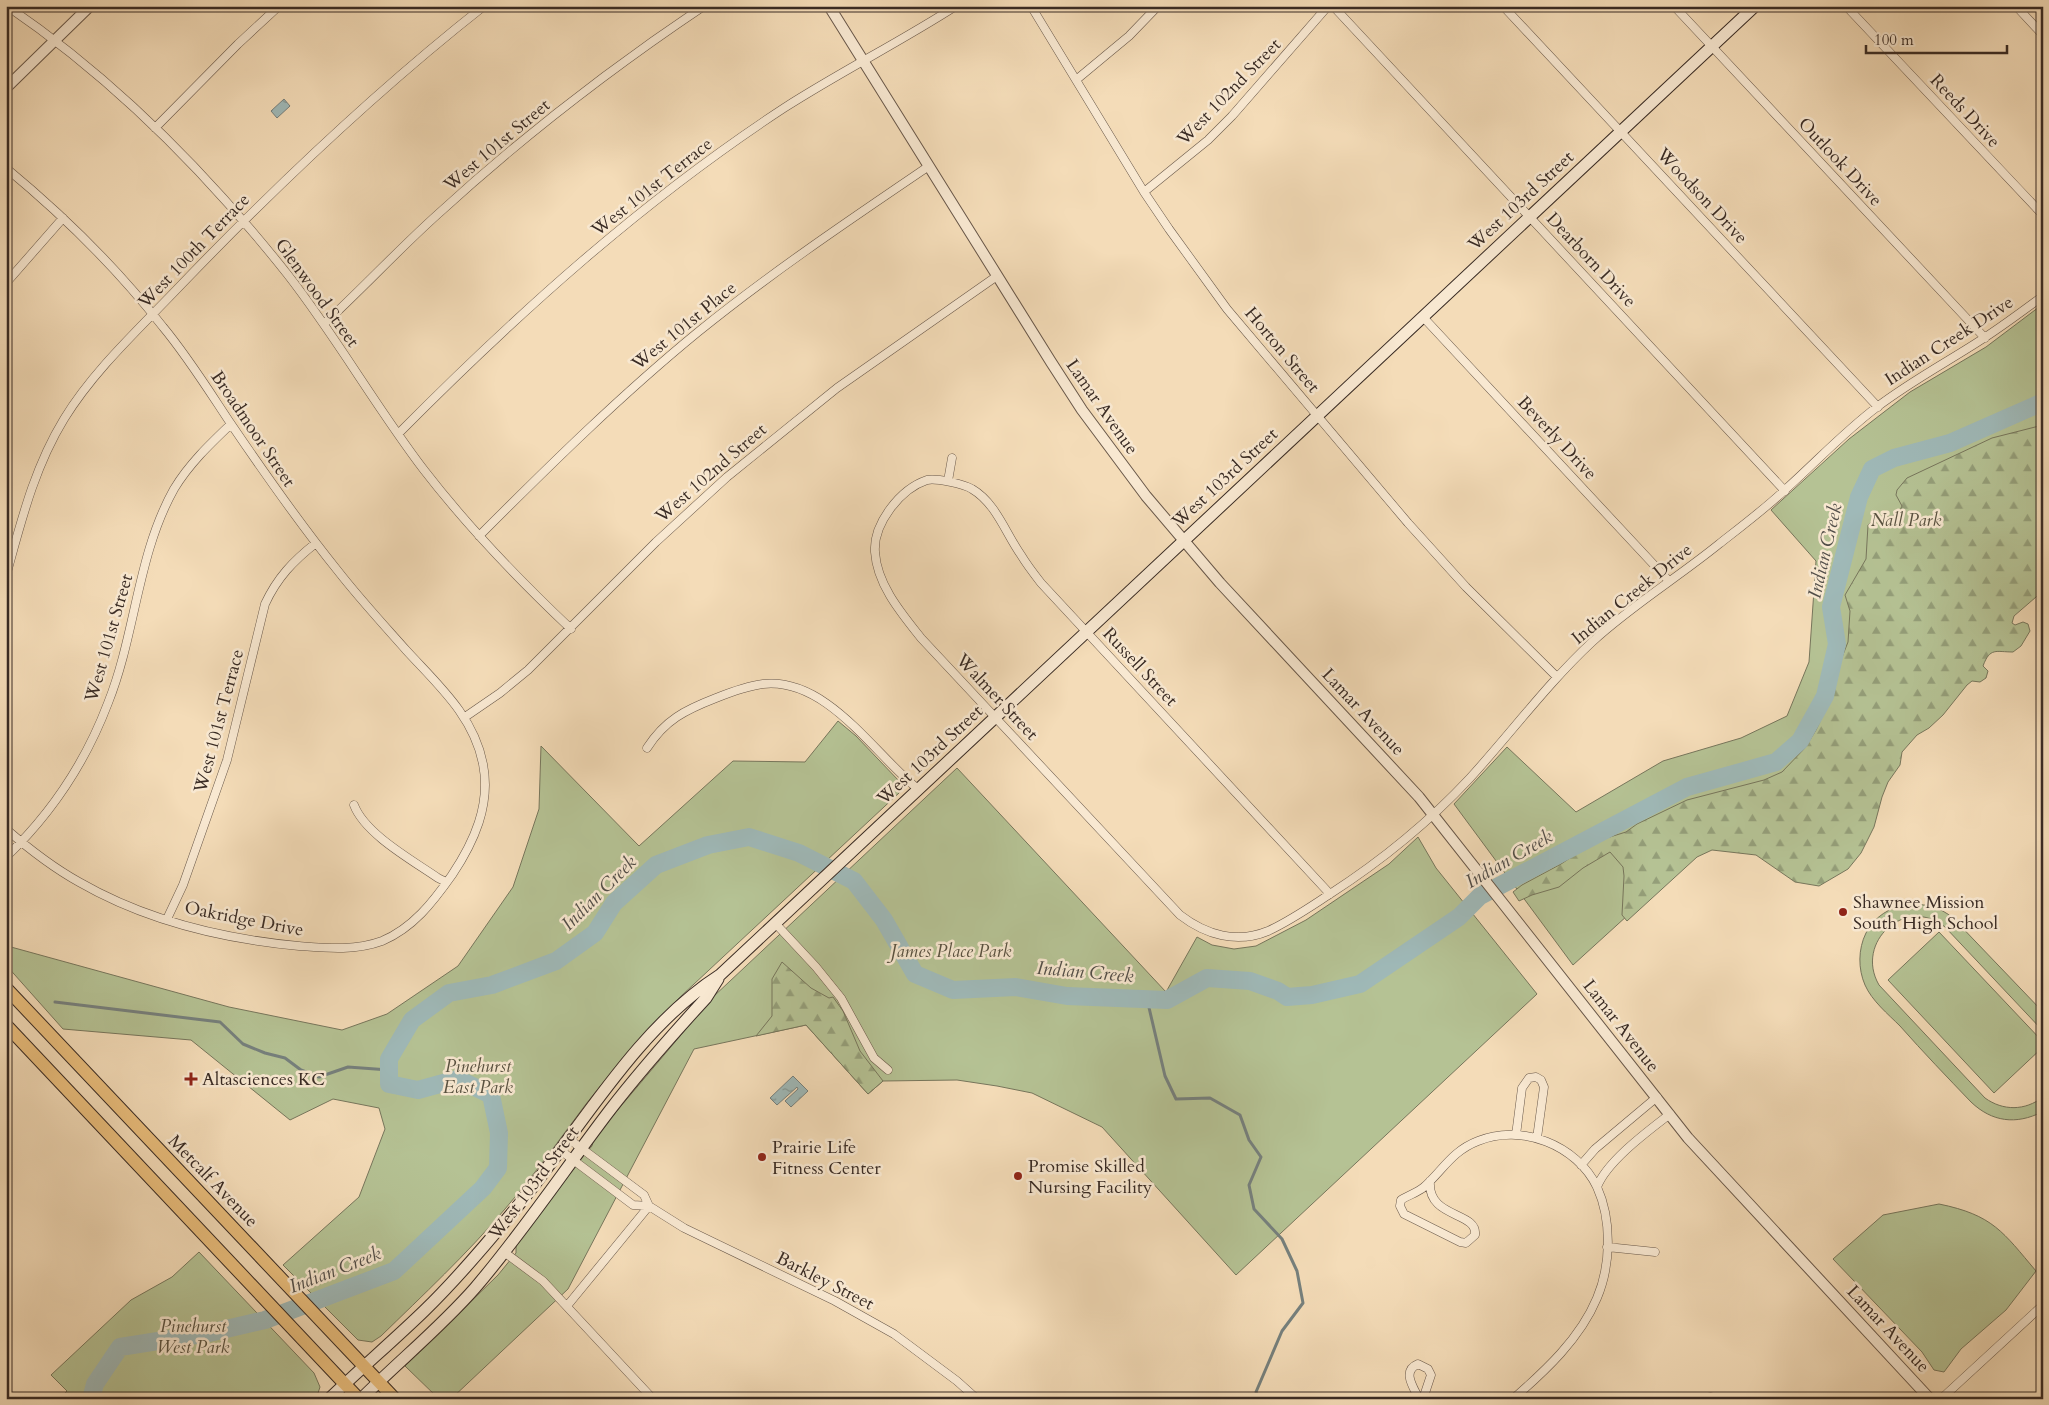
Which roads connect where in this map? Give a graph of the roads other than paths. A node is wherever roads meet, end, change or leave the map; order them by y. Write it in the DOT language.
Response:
graph roads {
  1 [pos="7,6"];
  2 [pos="90,6"];
  3 [pos="279,6"];
  4 [pos="484,6"];
  5 [pos="704,6"];
  6 [pos="829,6"];
  7 [pos="956,6"];
  8 [pos="1031,6"];
  9 [pos="1158,6"];
  10 [pos="1328,6"];
  11 [pos="1333,6"];
  12 [pos="1504,6"];
  13 [pos="1674,6"];
  14 [pos="1754,6"];
  15 [pos="1846,6"];
  16 [pos="2016,6"];
  17 [pos="2043,35"];
  18 [pos="54,42"];
  19 [pos="1712,46"];
  20 [pos="864,60"];
  21 [pos="1076,80"];
  22 [pos="6,88"];
  23 [pos="154,128"];
  24 [pos="1621,132"];
  25 [pos="929,166"];
  26 [pos="6,168"];
  27 [pos="1144,192"];
  28 [pos="2043,215"];
  29 [pos="1530,217"];
  30 [pos="63,218"];
  31 [pos="244,221"];
  32 [pos="998,276"];
  33 [pos="6,283"];
  34 [pos="2043,296"];
  35 [pos="153,314"];
  36 [pos="1423,317"];
  37 [pos="324,324"];
  38 [pos="1985,338"];
  39 [pos="1878,407"];
  40 [pos="1317,416"];
  41 [pos="231,424"];
  42 [pos="398,434"];
  43 [pos="952,458"];
  44 [pos="948,481"];
  45 [pos="1785,491"];
  46 [pos="479,536"];
  47 [pos="1183,541"];
  48 [pos="316,543"];
  49 [pos="6,576"];
  50 [pos="1669,581"];
  51 [pos="571,629"];
  52 [pos="1086,632"];
  53 [pos="1557,677"];
  54 [pos="464,717"];
  55 [pos="995,717"];
  56 [pos="647,748"];
  57 [pos="918,789"];
  58 [pos="354,805"];
  59 [pos="1433,814"];
  60 [pos="6,829"];
  61 [pos="22,842"];
  62 [pos="6,856"];
  63 [pos="446,882"];
  64 [pos="1330,894"];
  65 [pos="167,919"];
  66 [pos="775,923"];
  67 [pos="1200,928"];
  68 [pos="720,975"];
  69 [pos="6,988"];
  70 [pos="6,1025"];
  71 [pos="888,1070"];
  72 [pos="1656,1097"];
  73 [pos="1670,1114"];
  74 [pos="1516,1135"];
  75 [pos="569,1138"];
  76 [pos="1537,1138"];
  77 [pos="582,1148"];
  78 [pos="560,1150"];
  79 [pos="573,1159"];
  80 [pos="1580,1165"];
  81 [pos="1430,1181"];
  82 [pos="1597,1186"];
  83 [pos="649,1206"];
  84 [pos="1607,1247"];
  85 [pos="504,1252"];
  86 [pos="1655,1252"];
  87 [pos="2043,1305"];
  88 [pos="567,1306"];
  89 [pos="364,1366"];
  90 [pos="378,1382"];
  91 [pos="345,1384"];
  92 [pos="329,1399"];
  93 [pos="360,1399"];
  94 [pos="395,1399"];
  95 [pos="653,1399"];
  96 [pos="977,1399"];
  97 [pos="1419,1399"];
  98 [pos="1424,1399"];
  99 [pos="1513,1399"];
  100 [pos="1702,1399"];
  101 [pos="1714,1399"];
  102 [pos="1930,1399"];
  103 [pos="1942,1399"];
  1 -- 18 [label="street, Glenwood Street"];
  2 -- 18 [label="street"];
  3 -- 23 [label="street"];
  4 -- 31 [label="street, West 100th Terrace"];
  5 -- 37 [label="street, West 101st Street"];
  6 -- 20 [label="street, Lamar Avenue"];
  7 -- 20 [label="street, West 101st Terrace"];
  8 -- 21 [label="street, Horton Street"];
  9 -- 21 [label="street"];
  10 -- 27 [label="street, West 102nd Street"];
  11 -- 29 [label="street, Dearborn Drive"];
  12 -- 24 [label="street, Woodson Drive"];
  13 -- 19 [label="street, Outlook Drive"];
  14 -- 19 [label="main road, West 103rd Street"];
  15 -- 28 [label="street, Reeds Drive"];
  16 -- 17 [label="street"];
  18 -- 22 [label="street"];
  18 -- 23 [label="street, Glenwood Street"];
  19 -- 24 [label="main road, West 103rd Street"];
  19 -- 38 [label="street, Outlook Drive"];
  20 -- 25 [label="street, Lamar Avenue"];
  20 -- 42 [label="street, West 101st Terrace"];
  21 -- 27 [label="street, Horton Street"];
  23 -- 31 [label="street, Glenwood Street"];
  24 -- 29 [label="main road, West 103rd Street"];
  24 -- 39 [label="street, Woodson Drive"];
  25 -- 32 [label="street, Lamar Avenue"];
  25 -- 46 [label="street, West 101st Place"];
  26 -- 30 [label="street, Broadmoor Street"];
  27 -- 40 [label="street, Horton Street"];
  29 -- 36 [label="main road, West 103rd Street"];
  29 -- 45 [label="street, Dearborn Drive"];
  30 -- 33 [label="street"];
  30 -- 35 [label="street, Broadmoor Street"];
  31 -- 35 [label="street, West 100th Terrace"];
  31 -- 37 [label="street, Glenwood Street"];
  32 -- 47 [label="street, Lamar Avenue"];
  32 -- 51 [label="street, West 102nd Street"];
  34 -- 38 [label="street, Indian Creek Drive"];
  35 -- 41 [label="street, Broadmoor Street"];
  35 -- 49 [label="street, West 100th Terrace"];
  36 -- 40 [label="main road, West 103rd Street"];
  36 -- 50 [label="street, Beverly Drive"];
  37 -- 42 [label="street, Glenwood Street"];
  38 -- 39 [label="street, Indian Creek Drive"];
  39 -- 45 [label="street, Indian Creek Drive"];
  40 -- 47 [label="main road, West 103rd Street"];
  40 -- 53 [label="street, Horton Street"];
  41 -- 48 [label="street, Broadmoor Street"];
  41 -- 61 [label="street, West 101st Street"];
  42 -- 46 [label="street, Glenwood Street"];
  43 -- 44 [label="street"];
  44 -- 52 [label="street, Russell Street"];
  44 -- 55 [label="street, Walmer Street"];
  45 -- 50 [label="street, Indian Creek Drive"];
  46 -- 51 [label="street, Glenwood Street"];
  47 -- 52 [label="main road, West 103rd Street"];
  47 -- 59 [label="street, Lamar Avenue"];
  48 -- 54 [label="street, Broadmoor Street"];
  48 -- 65 [label="street, West 101st Terrace"];
  50 -- 53 [label="street, Indian Creek Drive"];
  51 -- 54 [label="street, West 102nd Street"];
  52 -- 55 [label="main road, West 103rd Street"];
  52 -- 64 [label="street, Russell Street"];
  53 -- 59 [label="street, Indian Creek Drive"];
  54 -- 63 [label="street, Oakridge Drive"];
  55 -- 57 [label="main road, West 103rd Street"];
  55 -- 67 [label="street, Walmer Street"];
  56 -- 57 [label="street"];
  57 -- 66 [label="main road, West 103rd Street"];
  58 -- 63 [label="street"];
  59 -- 64 [label="street, Indian Creek Drive"];
  59 -- 72 [label="street, Lamar Avenue"];
  60 -- 61 [label="street, Oakridge Drive"];
  61 -- 62 [label="street, West 101st Street"];
  61 -- 65 [label="street, Oakridge Drive"];
  63 -- 65 [label="street, Oakridge Drive"];
  64 -- 67 [label="street, Indian Creek Drive"];
  66 -- 68 [label="main road, West 103rd Street"];
  66 -- 71 [label="street"];
  68 -- 75 [label="main road, West 103rd Street"];
  68 -- 77 [label="main road, West 103rd Street"];
  69 -- 89 [label="main road, Metcalf Avenue"];
  70 -- 91 [label="main road"];
  72 -- 73 [label="street, Lamar Avenue"];
  72 -- 80 [label="street"];
  73 -- 82 [label="street"];
  73 -- 102 [label="street, Lamar Avenue"];
  74 -- 76 [label="street"];
  74 -- 76 [label="street"];
  74 -- 81 [label="street"];
  75 -- 77 [label="street, Barkley Street"];
  75 -- 78 [label="main road, West 103rd Street"];
  76 -- 80 [label="street"];
  77 -- 79 [label="main road, West 103rd Street"];
  77 -- 83 [label="street, Barkley Street"];
  78 -- 79 [label="street, Barkley Street"];
  78 -- 89 [label="main road, West 103rd Street"];
  79 -- 83 [label="street, Barkley Street"];
  79 -- 85 [label="main road, West 103rd Street"];
  80 -- 82 [label="street"];
  81 -- 81 [label="street"];
  82 -- 84 [label="street"];
  83 -- 88 [label="street"];
  83 -- 96 [label="street, Barkley Street"];
  84 -- 86 [label="street"];
  84 -- 99 [label="street"];
  85 -- 88 [label="street"];
  85 -- 90 [label="main road, West 103rd Street"];
  87 -- 103 [label="street"];
  88 -- 95 [label="street"];
  89 -- 90 [label="main road, Metcalf Avenue"];
  89 -- 91 [label="main road, West 103rd Street"];
  90 -- 93 [label="main road, West 103rd Street"];
  90 -- 94 [label="main road, Metcalf Avenue"];
  91 -- 92 [label="main road, West 103rd Street"];
  91 -- 93 [label="main road"];
  97 -- 98 [label="street"];
  100 -- 101 [label="street"];
}
